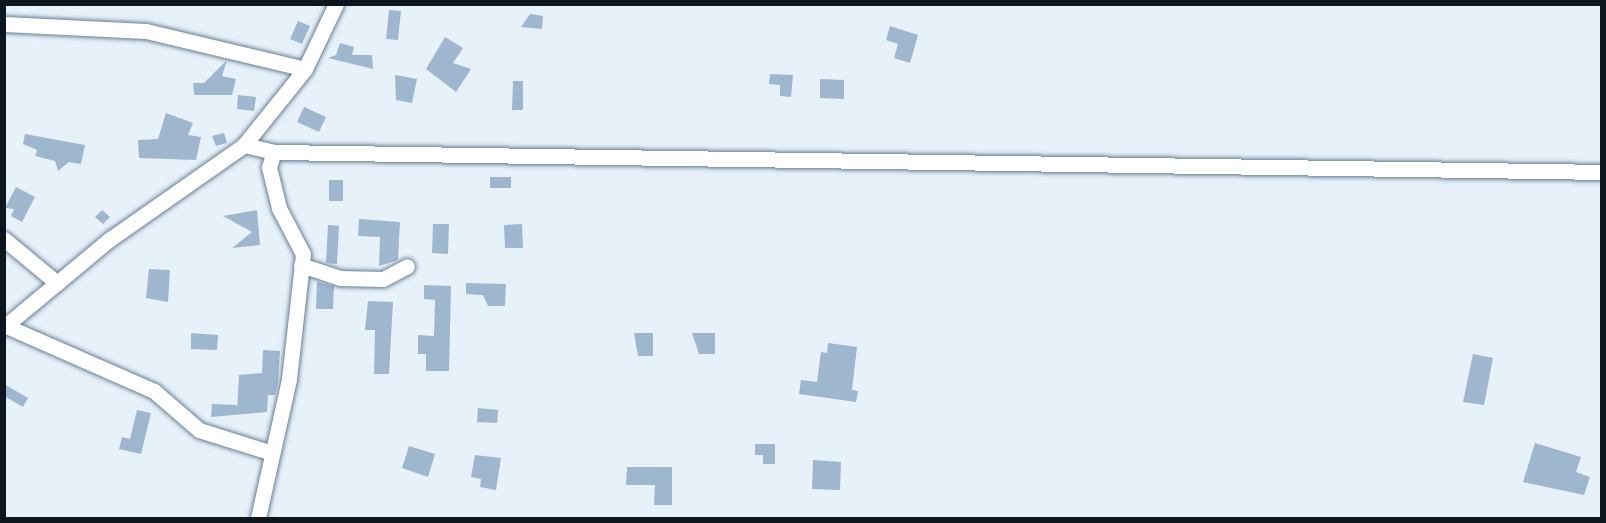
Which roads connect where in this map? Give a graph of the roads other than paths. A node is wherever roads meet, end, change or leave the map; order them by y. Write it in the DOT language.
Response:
graph roads {
  1 [pos="336,4"];
  2 [pos="4,24"];
  3 [pos="304,69"];
  4 [pos="244,145"];
  5 [pos="274,152"];
  6 [pos="1602,172"];
  7 [pos="4,239"];
  8 [pos="301,265"];
  9 [pos="406,266"];
  10 [pos="57,283"];
  11 [pos="5,326"];
  12 [pos="269,452"];
  13 [pos="258,519"];
  1 -- 3 [label="street"];
  2 -- 3 [label="street"];
  3 -- 4 [label="street"];
  4 -- 5 [label="street"];
  4 -- 10 [label="street"];
  5 -- 6 [label="street"];
  5 -- 8 [label="street"];
  7 -- 10 [label="street"];
  8 -- 9 [label="street"];
  8 -- 12 [label="street"];
  10 -- 11 [label="street"];
  11 -- 12 [label="street"];
  12 -- 13 [label="street"];
}
